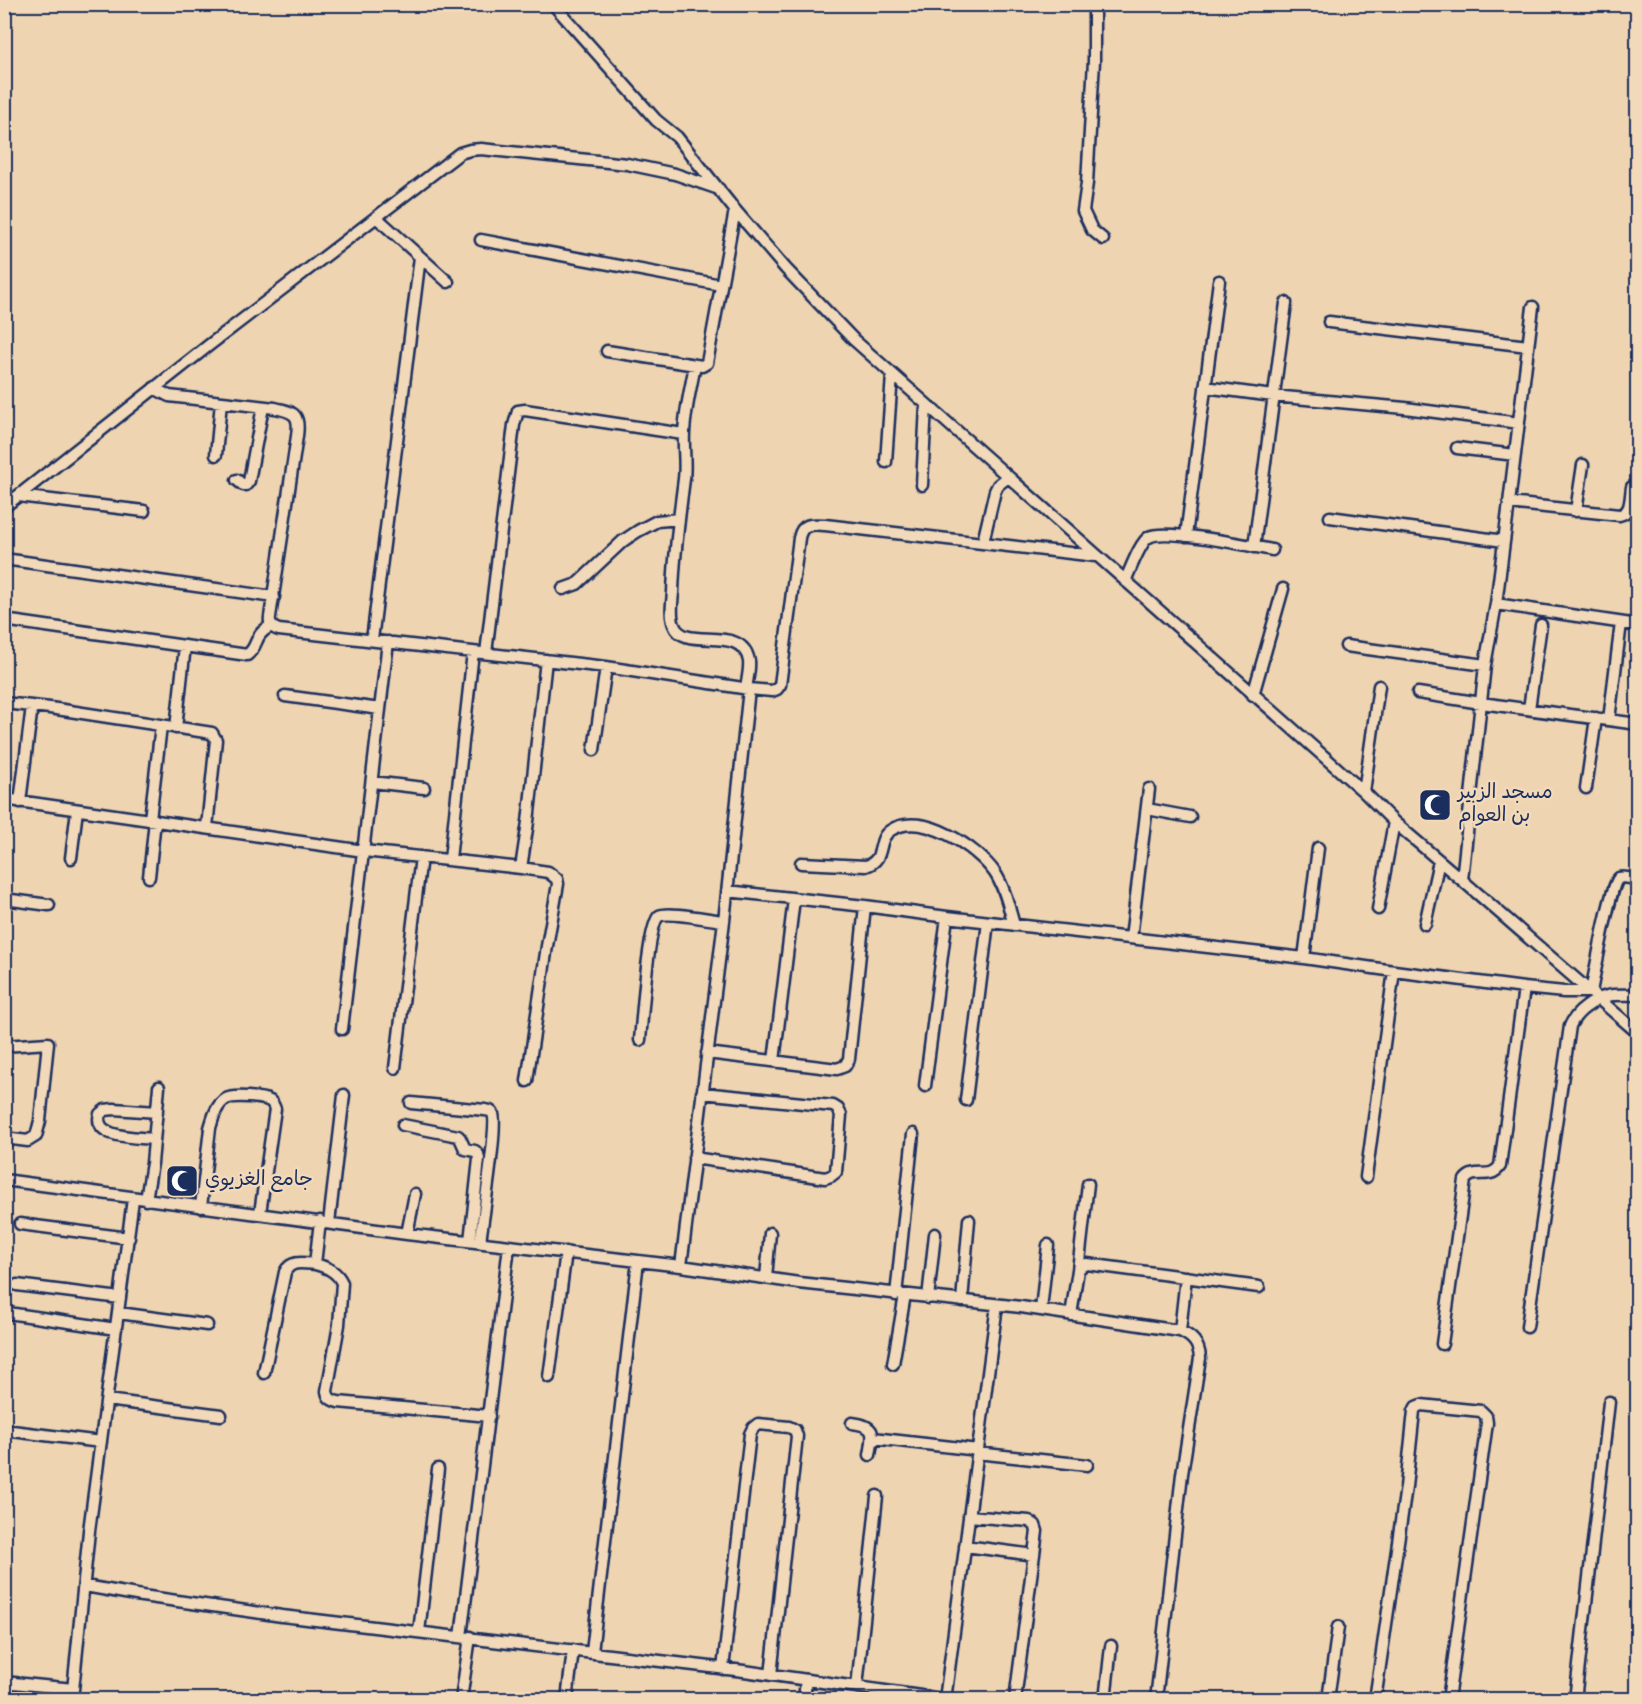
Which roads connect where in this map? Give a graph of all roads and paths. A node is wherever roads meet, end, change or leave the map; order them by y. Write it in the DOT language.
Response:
graph roads {
  1 [pos="553,4"];
  2 [pos="1094,4"];
  3 [pos="719,189"];
  4 [pos="735,210"];
  5 [pos="376,217"];
  6 [pos="1103,239"];
  7 [pos="481,240"];
  8 [pos="420,257"];
  9 [pos="1219,281"];
  10 [pos="448,282"];
  11 [pos="721,285"];
  12 [pos="1286,303"];
  13 [pos="1533,307"];
  14 [pos="1329,322"];
  15 [pos="1528,346"];
  16 [pos="607,351"];
  17 [pos="695,365"];
  18 [pos="892,375"];
  19 [pos="1205,387"];
  20 [pos="154,388"];
  21 [pos="1273,396"];
  22 [pos="221,402"];
  23 [pos="926,405"];
  24 [pos="263,407"];
  25 [pos="1519,423"];
  26 [pos="684,434"];
  27 [pos="1457,448"];
  28 [pos="216,454"];
  29 [pos="1515,455"];
  30 [pos="885,462"];
  31 [pos="1583,465"];
  32 [pos="1008,477"];
  33 [pos="237,480"];
  34 [pos="922,485"];
  35 [pos="1632,487"];
  36 [pos="18,496"];
  37 [pos="1509,503"];
  38 [pos="4,507"];
  39 [pos="144,511"];
  40 [pos="1576,511"];
  41 [pos="1330,517"];
  42 [pos="679,519"];
  43 [pos="1186,536"];
  44 [pos="1504,541"];
  45 [pos="983,542"];
  46 [pos="1254,547"];
  47 [pos="1272,550"];
  48 [pos="1096,556"];
  49 [pos="4,559"];
  50 [pos="1125,581"];
  51 [pos="563,589"];
  52 [pos="1283,589"];
  53 [pos="274,597"];
  54 [pos="1496,603"];
  55 [pos="4,621"];
  56 [pos="1621,623"];
  57 [pos="1541,625"];
  58 [pos="1638,625"];
  59 [pos="271,626"];
  60 [pos="372,640"];
  61 [pos="388,642"];
  62 [pos="185,646"];
  63 [pos="1346,646"];
  64 [pos="473,652"];
  65 [pos="486,653"];
  66 [pos="546,660"];
  67 [pos="1485,664"];
  68 [pos="606,667"];
  69 [pos="1379,686"];
  70 [pos="748,689"];
  71 [pos="1418,693"];
  72 [pos="1253,695"];
  73 [pos="285,696"];
  74 [pos="4,703"];
  75 [pos="1481,703"];
  76 [pos="32,706"];
  77 [pos="380,709"];
  78 [pos="1529,709"];
  79 [pos="1596,718"];
  80 [pos="1609,720"];
  81 [pos="1638,724"];
  82 [pos="161,726"];
  83 [pos="176,728"];
  84 [pos="594,750"];
  85 [pos="372,782"];
  86 [pos="423,788"];
  87 [pos="1586,788"];
  88 [pos="1149,789"];
  89 [pos="1364,792"];
  90 [pos="4,799"];
  91 [pos="20,802"];
  92 [pos="1147,809"];
  93 [pos="77,810"];
  94 [pos="1190,817"];
  95 [pos="153,820"];
  96 [pos="1394,822"];
  97 [pos="207,827"];
  98 [pos="1318,848"];
  99 [pos="364,851"];
  100 [pos="421,857"];
  101 [pos="71,858"];
  102 [pos="450,860"];
  103 [pos="1439,861"];
  104 [pos="801,863"];
  105 [pos="521,868"];
  106 [pos="149,877"];
  107 [pos="1462,880"];
  108 [pos="1638,880"];
  109 [pos="727,891"];
  110 [pos="4,899"];
  111 [pos="794,899"];
  112 [pos="49,905"];
  113 [pos="865,906"];
  114 [pos="1378,909"];
  115 [pos="947,917"];
  116 [pos="724,921"];
  117 [pos="988,922"];
  118 [pos="1425,924"];
  119 [pos="1014,925"];
  120 [pos="1131,938"];
  121 [pos="1304,957"];
  122 [pos="1394,971"];
  123 [pos="1524,988"];
  124 [pos="1594,995"];
  125 [pos="1638,995"];
  126 [pos="342,1029"];
  127 [pos="1638,1033"];
  128 [pos="640,1040"];
  129 [pos="4,1046"];
  130 [pos="707,1053"];
  131 [pos="774,1061"];
  132 [pos="395,1068"];
  133 [pos="527,1081"];
  134 [pos="925,1086"];
  135 [pos="159,1087"];
  136 [pos="702,1093"];
  137 [pos="344,1095"];
  138 [pos="966,1100"];
  139 [pos="411,1103"];
  140 [pos="157,1112"];
  141 [pos="404,1125"];
  142 [pos="913,1134"];
  143 [pos="4,1138"];
  144 [pos="154,1139"];
  145 [pos="694,1158"];
  146 [pos="1366,1177"];
  147 [pos="4,1180"];
  148 [pos="1088,1184"];
  149 [pos="415,1194"];
  150 [pos="133,1199"];
  151 [pos="146,1200"];
  152 [pos="201,1207"];
  153 [pos="260,1214"];
  154 [pos="969,1220"];
  155 [pos="325,1222"];
  156 [pos="21,1224"];
  157 [pos="770,1233"];
  158 [pos="407,1234"];
  159 [pos="935,1234"];
  160 [pos="129,1238"];
  161 [pos="475,1242"];
  162 [pos="1048,1245"];
  163 [pos="509,1246"];
  164 [pos="566,1252"];
  165 [pos="638,1261"];
  166 [pos="315,1264"];
  167 [pos="681,1266"];
  168 [pos="1078,1270"];
  169 [pos="1186,1277"];
  170 [pos="766,1278"];
  171 [pos="17,1285"];
  172 [pos="1259,1287"];
  173 [pos="901,1295"];
  174 [pos="120,1298"];
  175 [pos="928,1298"];
  176 [pos="962,1301"];
  177 [pos="997,1305"];
  178 [pos="1041,1310"];
  179 [pos="8,1313"];
  180 [pos="118,1314"];
  181 [pos="1071,1315"];
  182 [pos="207,1325"];
  183 [pos="1527,1328"];
  184 [pos="116,1329"];
  185 [pos="1180,1332"];
  186 [pos="1442,1344"];
  187 [pos="893,1364"];
  188 [pos="264,1373"];
  189 [pos="549,1377"];
  190 [pos="107,1400"];
  191 [pos="1609,1402"];
  192 [pos="221,1415"];
  193 [pos="489,1416"];
  194 [pos="852,1423"];
  195 [pos="4,1430"];
  196 [pos="873,1437"];
  197 [pos="101,1442"];
  198 [pos="978,1451"];
  199 [pos="870,1455"];
  200 [pos="1087,1464"];
  201 [pos="438,1469"];
  202 [pos="877,1497"];
  203 [pos="969,1516"];
  204 [pos="965,1546"];
  205 [pos="1034,1555"];
  206 [pos="85,1586"];
  207 [pos="1338,1627"];
  208 [pos="419,1632"];
  209 [pos="465,1637"];
  210 [pos="1111,1646"];
  211 [pos="573,1650"];
  212 [pos="591,1652"];
  213 [pos="723,1669"];
  214 [pos="771,1675"];
  215 [pos="806,1680"];
  216 [pos="4,1682"];
  217 [pos="857,1687"];
  218 [pos="73,1694"];
  219 [pos="945,1699"];
  220 [pos="461,1700"];
  221 [pos="567,1700"];
  222 [pos="804,1700"];
  223 [pos="950,1700"];
  224 [pos="1015,1700"];
  225 [pos="1105,1700"];
  226 [pos="1156,1700"];
  227 [pos="1328,1700"];
  228 [pos="1375,1700"];
  229 [pos="1448,1700"];
  230 [pos="1575,1700"];
  1 -- 3 [label="street"];
  2 -- 6 [label="street"];
  3 -- 4 [label="street"];
  3 -- 5 [label="street"];
  4 -- 11 [label="street"];
  4 -- 18 [label="street"];
  5 -- 8 [label="street"];
  5 -- 20 [label="street"];
  7 -- 11 [label="street"];
  8 -- 10 [label="street"];
  8 -- 60 [label="street"];
  9 -- 19 [label="street"];
  11 -- 17 [label="street"];
  12 -- 21 [label="street"];
  13 -- 15 [label="street"];
  14 -- 15 [label="street"];
  15 -- 25 [label="street"];
  16 -- 17 [label="street"];
  17 -- 26 [label="street"];
  18 -- 23 [label="street"];
  18 -- 30 [label="street"];
  19 -- 21 [label="street"];
  19 -- 43 [label="street"];
  20 -- 22 [label="street"];
  20 -- 36 [label="street"];
  21 -- 25 [label="street"];
  21 -- 46 [label="street"];
  22 -- 24 [label="street"];
  22 -- 28 [label="street"];
  23 -- 32 [label="street"];
  23 -- 34 [label="street"];
  24 -- 33 [label="street"];
  24 -- 53 [label="street"];
  25 -- 29 [label="street"];
  26 -- 42 [label="street"];
  26 -- 65 [label="street"];
  27 -- 29 [label="street"];
  29 -- 37 [label="street"];
  31 -- 40 [label="street"];
  32 -- 45 [label="street"];
  32 -- 48 [label="street"];
  35 -- 40 [label="street"];
  36 -- 38 [label="street"];
  36 -- 39 [label="street"];
  37 -- 40 [label="street"];
  37 -- 44 [label="street"];
  41 -- 44 [label="street"];
  42 -- 51 [label="street"];
  42 -- 70 [label="street"];
  43 -- 46 [label="street"];
  43 -- 50 [label="street"];
  44 -- 54 [label="street"];
  45 -- 48 [label="street"];
  45 -- 70 [label="street"];
  46 -- 47 [label="street"];
  48 -- 50 [label="street"];
  49 -- 53 [label="street"];
  50 -- 72 [label="street"];
  52 -- 72 [label="street"];
  53 -- 59 [label="street"];
  54 -- 56 [label="street"];
  54 -- 67 [label="street"];
  55 -- 62 [label="street"];
  56 -- 58 [label="street"];
  56 -- 80 [label="street"];
  57 -- 78 [label="street"];
  59 -- 60 [label="street"];
  59 -- 62 [label="street"];
  60 -- 61 [label="street"];
  61 -- 64 [label="street"];
  61 -- 77 [label="street"];
  62 -- 83 [label="street"];
  63 -- 67 [label="street"];
  64 -- 65 [label="street"];
  64 -- 102 [label="street"];
  65 -- 66 [label="street"];
  66 -- 68 [label="street"];
  66 -- 105 [label="street"];
  67 -- 75 [label="street"];
  68 -- 70 [label="street"];
  68 -- 84 [label="street"];
  69 -- 89 [label="street"];
  70 -- 109 [label="street"];
  71 -- 75 [label="street"];
  72 -- 89 [label="street"];
  73 -- 77 [label="street"];
  74 -- 76 [label="street"];
  75 -- 78 [label="street"];
  75 -- 107 [label="street"];
  76 -- 82 [label="street"];
  76 -- 91 [label="street"];
  77 -- 85 [label="street"];
  78 -- 79 [label="street"];
  79 -- 80 [label="street"];
  79 -- 87 [label="street"];
  80 -- 81 [label="street"];
  82 -- 83 [label="street"];
  82 -- 95 [label="street"];
  83 -- 97 [label="street"];
  85 -- 86 [label="street"];
  85 -- 99 [label="street"];
  88 -- 92 [label="street"];
  89 -- 96 [label="street"];
  90 -- 91 [label="street"];
  91 -- 93 [label="street"];
  92 -- 94 [label="street"];
  92 -- 120 [label="street"];
  93 -- 95 [label="street"];
  93 -- 101 [label="street"];
  95 -- 97 [label="street"];
  95 -- 106 [label="street"];
  96 -- 103 [label="street"];
  96 -- 114 [label="street"];
  97 -- 99 [label="street"];
  98 -- 121 [label="street"];
  99 -- 100 [label="street"];
  99 -- 126 [label="street"];
  100 -- 102 [label="street"];
  100 -- 132 [label="street"];
  102 -- 105 [label="street"];
  103 -- 107 [label="street"];
  103 -- 118 [label="street"];
  104 -- 119 [label="street"];
  105 -- 133 [label="street"];
  107 -- 124 [label="street"];
  108 -- 124 [label="street"];
  109 -- 111 [label="street"];
  109 -- 116 [label="street"];
  110 -- 112 [label="street"];
  111 -- 113 [label="street"];
  111 -- 131 [label="street"];
  113 -- 115 [label="street"];
  113 -- 131 [label="street"];
  115 -- 117 [label="street"];
  115 -- 134 [label="street"];
  116 -- 128 [label="street"];
  116 -- 130 [label="street"];
  117 -- 119 [label="street"];
  117 -- 138 [label="street"];
  119 -- 120 [label="street"];
  120 -- 121 [label="street"];
  121 -- 122 [label="street"];
  122 -- 123 [label="street"];
  122 -- 146 [label="street"];
  123 -- 124 [label="street"];
  123 -- 186 [label="street"];
  124 -- 125 [label="street"];
  124 -- 127 [label="street"];
  124 -- 183 [label="street"];
  129 -- 143 [label="street"];
  130 -- 131 [label="street"];
  130 -- 136 [label="street"];
  135 -- 140 [label="street"];
  136 -- 145 [label="street"];
  136 -- 145 [label="street"];
  137 -- 155 [label="street"];
  139 -- 161 [label="street"];
  140 -- 144 [label="street"];
  140 -- 144 [label="street"];
  141 -- 161 [label="street"];
  142 -- 173 [label="street"];
  144 -- 151 [label="street"];
  145 -- 167 [label="street"];
  147 -- 150 [label="street"];
  148 -- 168 [label="street"];
  149 -- 158 [label="street"];
  150 -- 151 [label="street"];
  150 -- 160 [label="street"];
  151 -- 152 [label="street"];
  152 -- 153 [label="street"];
  152 -- 153 [label="street"];
  153 -- 155 [label="street"];
  154 -- 176 [label="street"];
  155 -- 158 [label="street"];
  155 -- 166 [label="street"];
  156 -- 160 [label="street"];
  157 -- 170 [label="street"];
  158 -- 161 [label="street"];
  159 -- 175 [label="street"];
  160 -- 174 [label="street"];
  161 -- 163 [label="street"];
  162 -- 178 [label="street"];
  163 -- 164 [label="street"];
  163 -- 193 [label="street"];
  164 -- 165 [label="street"];
  164 -- 189 [label="street"];
  165 -- 167 [label="street"];
  165 -- 212 [label="street"];
  166 -- 188 [label="street"];
  166 -- 193 [label="street"];
  167 -- 170 [label="street"];
  168 -- 169 [label="street"];
  168 -- 181 [label="street"];
  169 -- 172 [label="street"];
  169 -- 185 [label="street"];
  170 -- 173 [label="street"];
  171 -- 174 [label="street"];
  173 -- 175 [label="street"];
  173 -- 187 [label="street"];
  174 -- 180 [label="street"];
  175 -- 176 [label="street"];
  176 -- 177 [label="street"];
  177 -- 178 [label="street"];
  177 -- 198 [label="street"];
  178 -- 181 [label="street"];
  179 -- 184 [label="street"];
  180 -- 182 [label="street"];
  180 -- 184 [label="street"];
  181 -- 185 [label="street"];
  184 -- 190 [label="street"];
  185 -- 226 [label="street"];
  190 -- 192 [label="street"];
  190 -- 197 [label="street"];
  191 -- 230 [label="street"];
  193 -- 209 [label="street"];
  194 -- 196 [label="street"];
  195 -- 197 [label="street"];
  196 -- 198 [label="street"];
  196 -- 199 [label="street"];
  197 -- 206 [label="street"];
  198 -- 200 [label="street"];
  198 -- 203 [label="street"];
  201 -- 208 [label="street"];
  202 -- 217 [label="street"];
  203 -- 204 [label="street"];
  203 -- 205 [label="street"];
  204 -- 205 [label="street"];
  204 -- 219 [label="street"];
  205 -- 224 [label="street"];
  206 -- 208 [label="street"];
  206 -- 218 [label="street"];
  207 -- 227 [label="street"];
  208 -- 209 [label="street"];
  209 -- 211 [label="street"];
  209 -- 220 [label="street"];
  210 -- 225 [label="street"];
  211 -- 212 [label="street"];
  211 -- 221 [label="street"];
  212 -- 213 [label="street"];
  213 -- 214 [label="street"];
  213 -- 214 [label="street"];
  214 -- 215 [label="street"];
  215 -- 217 [label="street"];
  215 -- 222 [label="street"];
  216 -- 218 [label="street"];
  217 -- 219 [label="street"];
  219 -- 223 [label="street"];
  228 -- 229 [label="street"];
}
